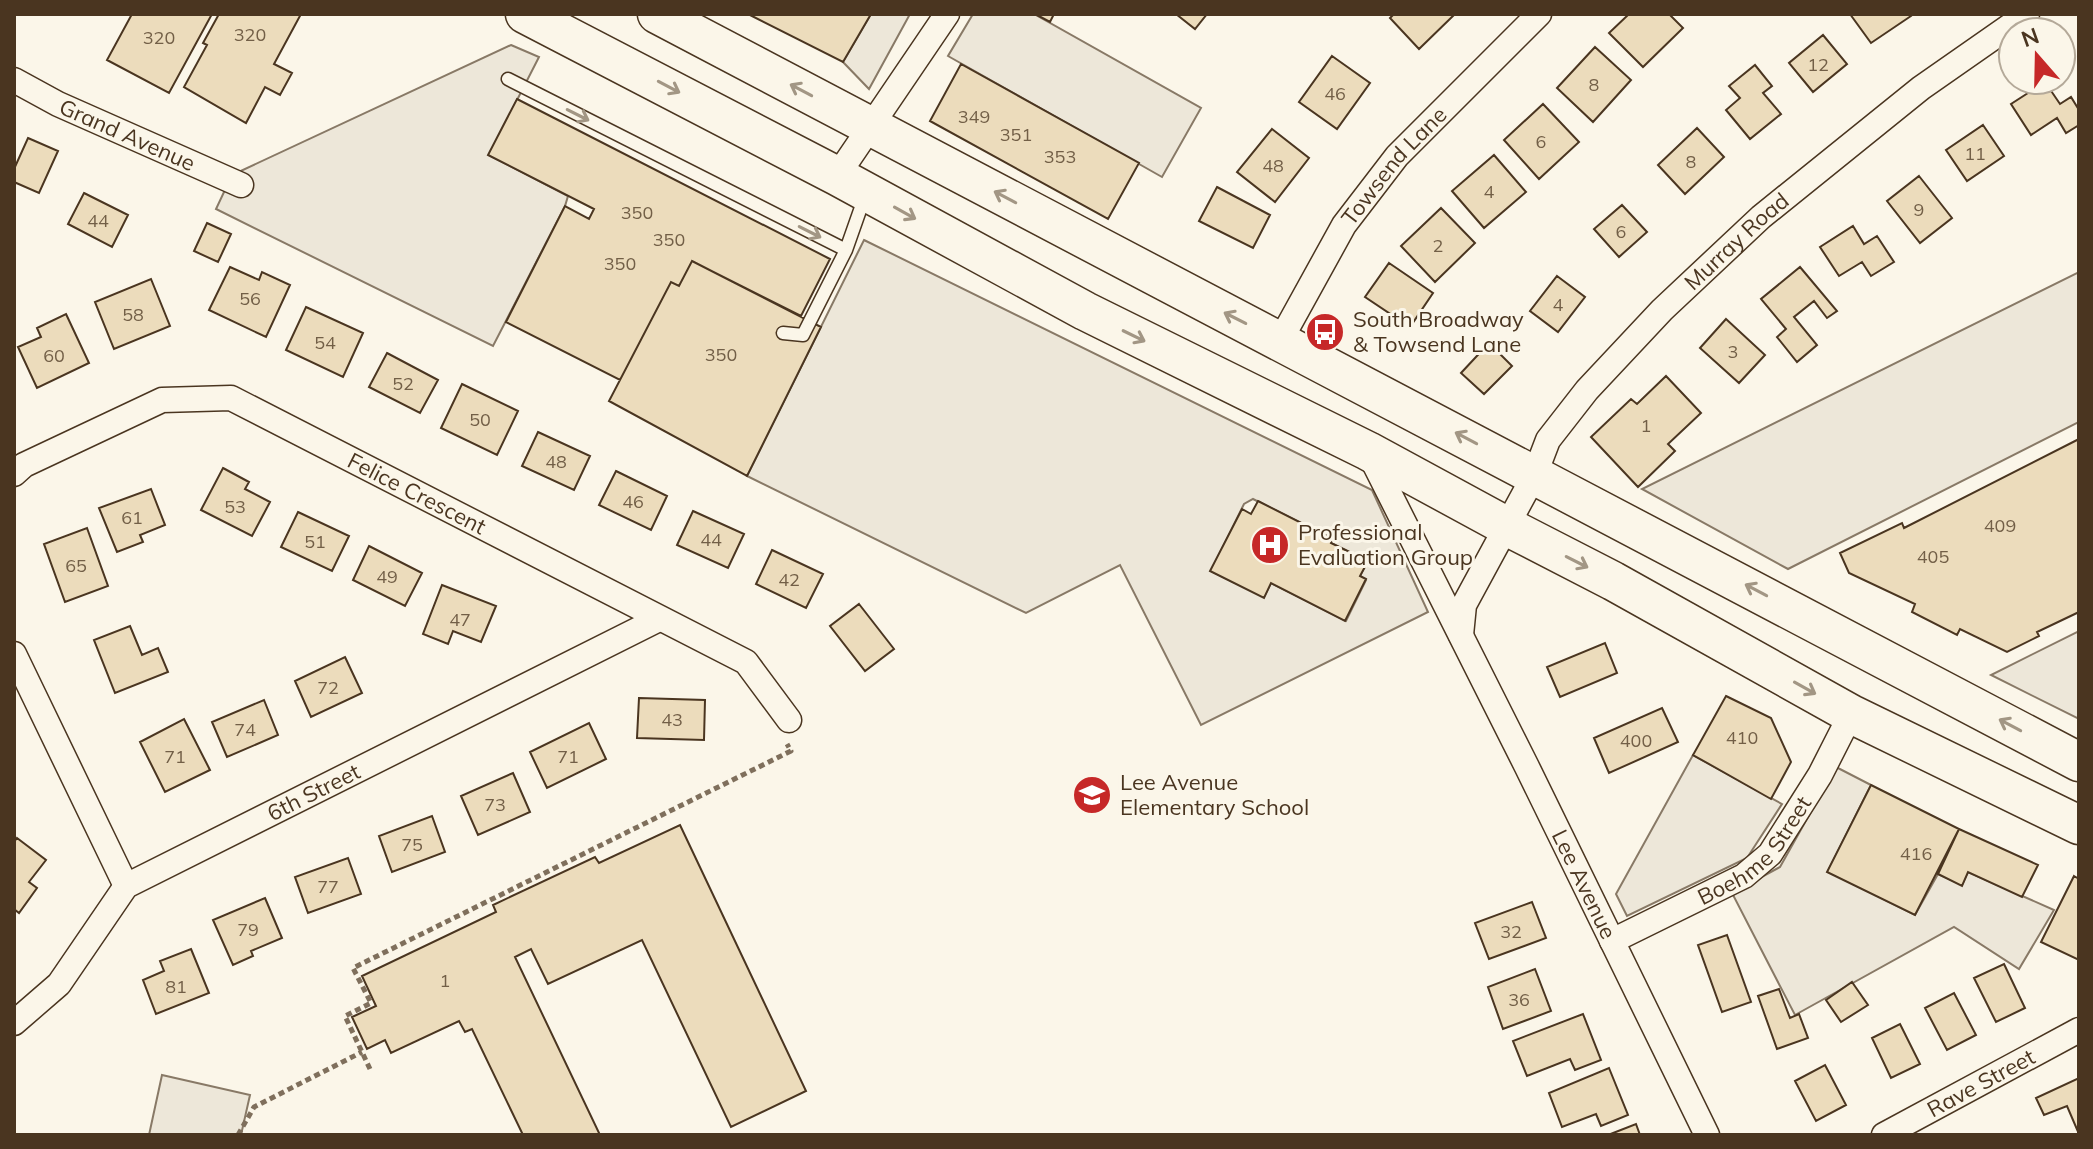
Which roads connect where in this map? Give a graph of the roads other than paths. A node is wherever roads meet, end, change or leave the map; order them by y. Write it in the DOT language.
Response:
graph roads {
  1 [pos="525,14"];
  2 [pos="657,14"];
  3 [pos="947,14"];
  4 [pos="1539,14"];
  5 [pos="2027,14"];
  6 [pos="508,79"];
  7 [pos="14,80"];
  8 [pos="870,127"];
  9 [pos="852,184"];
  10 [pos="241,185"];
  11 [pos="846,250"];
  12 [pos="783,333"];
  13 [pos="1280,341"];
  14 [pos="1368,451"];
  15 [pos="14,474"];
  16 [pos="1535,474"];
  17 [pos="1508,527"];
  18 [pos="659,619"];
  19 [pos="1461,635"];
  20 [pos="14,654"];
  21 [pos="1851,714"];
  22 [pos="786,729"];
  23 [pos="2079,762"];
  24 [pos="2079,825"];
  25 [pos="126,886"];
  26 [pos="1612,941"];
  27 [pos="14,1023"];
  28 [pos="2079,1030"];
  29 [pos="1707,1135"];
  30 [pos="1884,1135"];
  1 -- 9 [label="main road, one-way"];
  8 -- 2 [label="main road, one-way"];
  3 -- 8 [label="street"];
  4 -- 13 [label="street, Towsend Lane"];
  5 -- 16 [label="street, Murray Road"];
  6 -- 11 [label="lane, one-way"];
  7 -- 10 [label="street, Grand Avenue"];
  8 -- 9 [label="street"];
  13 -- 8 [label="main road, one-way"];
  9 -- 11 [label="lane"];
  9 -- 14 [label="main road, one-way"];
  11 -- 12 [label="lane"];
  16 -- 13 [label="main road, one-way"];
  14 -- 17 [label="main road"];
  14 -- 19 [label="street, Lee Avenue"];
  15 -- 18 [label="street, Felice Crescent"];
  16 -- 17 [label="street, Murray Road"];
  23 -- 16 [label="main road, one-way"];
  17 -- 19 [label="street"];
  17 -- 21 [label="main road, one-way"];
  18 -- 22 [label="street, Felice Crescent"];
  18 -- 25 [label="street, 6th Street"];
  19 -- 26 [label="street, Lee Avenue"];
  20 -- 25 [label="street"];
  21 -- 24 [label="main road"];
  21 -- 26 [label="street, Boehme Street"];
  25 -- 27 [label="street, 6th Street"];
  26 -- 29 [label="street, Lee Avenue"];
  28 -- 30 [label="street, Rave Street"];
}
